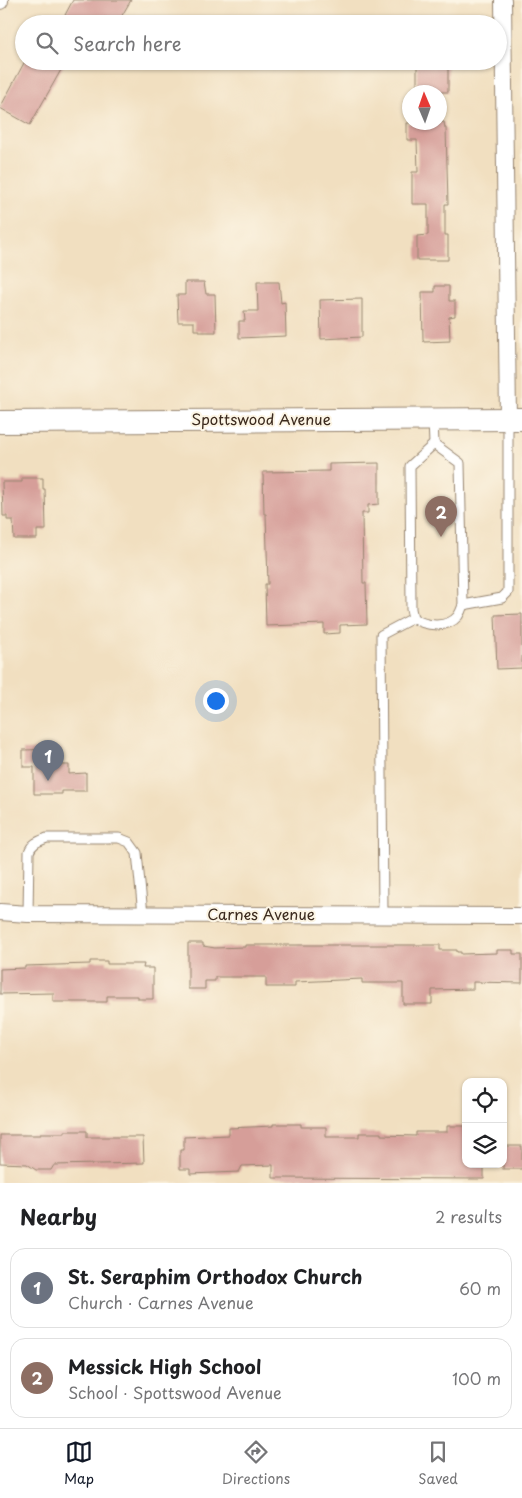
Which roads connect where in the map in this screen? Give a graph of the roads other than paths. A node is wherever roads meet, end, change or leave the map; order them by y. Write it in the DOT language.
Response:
graph roads {
  1 [pos="503,0"];
  2 [pos="503,15"];
  3 [pos="505,70"];
  4 [pos="433,419"];
  5 [pos="515,419"];
  6 [pos="0,422"];
  7 [pos="434,444"];
  8 [pos="463,605"];
  9 [pos="412,618"];
  10 [pos="0,912"];
  11 [pos="28,914"];
  12 [pos="143,914"];
  13 [pos="384,915"];
  14 [pos="522,916"];
  1 -- 2 [label="street"];
  3 -- 5 [label="street"];
  4 -- 5 [label="street, Spottswood Avenue"];
  4 -- 6 [label="street, Spottswood Avenue"];
  4 -- 7 [label="lane"];
  5 -- 8 [label="lane"];
  7 -- 8 [label="lane"];
  7 -- 9 [label="lane"];
  8 -- 9 [label="lane"];
  9 -- 13 [label="lane"];
  10 -- 11 [label="street, Carnes Avenue"];
  11 -- 12 [label="street, Carnes Avenue"];
  11 -- 12 [label="lane"];
  12 -- 13 [label="street, Carnes Avenue"];
  13 -- 14 [label="street, Carnes Avenue"];
}
